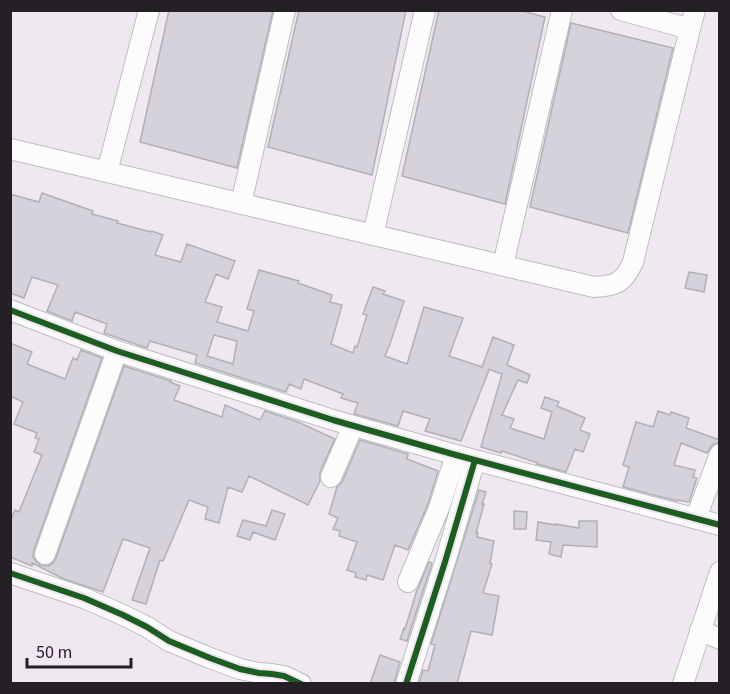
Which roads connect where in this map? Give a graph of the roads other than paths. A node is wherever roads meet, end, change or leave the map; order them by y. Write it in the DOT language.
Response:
graph roads {
  1 [pos="148,10"];
  2 [pos="285,10"];
  3 [pos="425,10"];
  4 [pos="562,10"];
  5 [pos="621,10"];
  6 [pos="693,20"];
  7 [pos="10,150"];
  8 [pos="107,172"];
  9 [pos="241,204"];
  10 [pos="373,235"];
  11 [pos="503,265"];
  12 [pos="10,310"];
  13 [pos="117,351"];
  14 [pos="353,426"];
  15 [pos="720,454"];
  16 [pos="456,455"];
  17 [pos="476,460"];
  18 [pos="331,477"];
  19 [pos="696,518"];
  20 [pos="720,525"];
  21 [pos="45,554"];
  22 [pos="720,572"];
  23 [pos="10,573"];
  24 [pos="408,582"];
  25 [pos="700,630"];
  26 [pos="720,639"];
  27 [pos="301,684"];
  28 [pos="406,684"];
  29 [pos="683,684"];
  1 -- 8 [label="street"];
  2 -- 9 [label="street"];
  3 -- 10 [label="street"];
  4 -- 11 [label="street"];
  5 -- 6 [label="street"];
  6 -- 11 [label="street"];
  7 -- 8 [label="street"];
  8 -- 9 [label="street"];
  9 -- 10 [label="street"];
  10 -- 11 [label="street"];
  12 -- 13 [label="street"];
  13 -- 14 [label="street"];
  13 -- 21 [label="street"];
  14 -- 16 [label="street"];
  14 -- 18 [label="street"];
  15 -- 19 [label="street"];
  16 -- 17 [label="street"];
  16 -- 24 [label="street"];
  17 -- 19 [label="street"];
  17 -- 28 [label="street"];
  19 -- 20 [label="street"];
  22 -- 25 [label="street"];
  23 -- 27 [label="street"];
  25 -- 26 [label="street"];
  25 -- 29 [label="street"];
}
